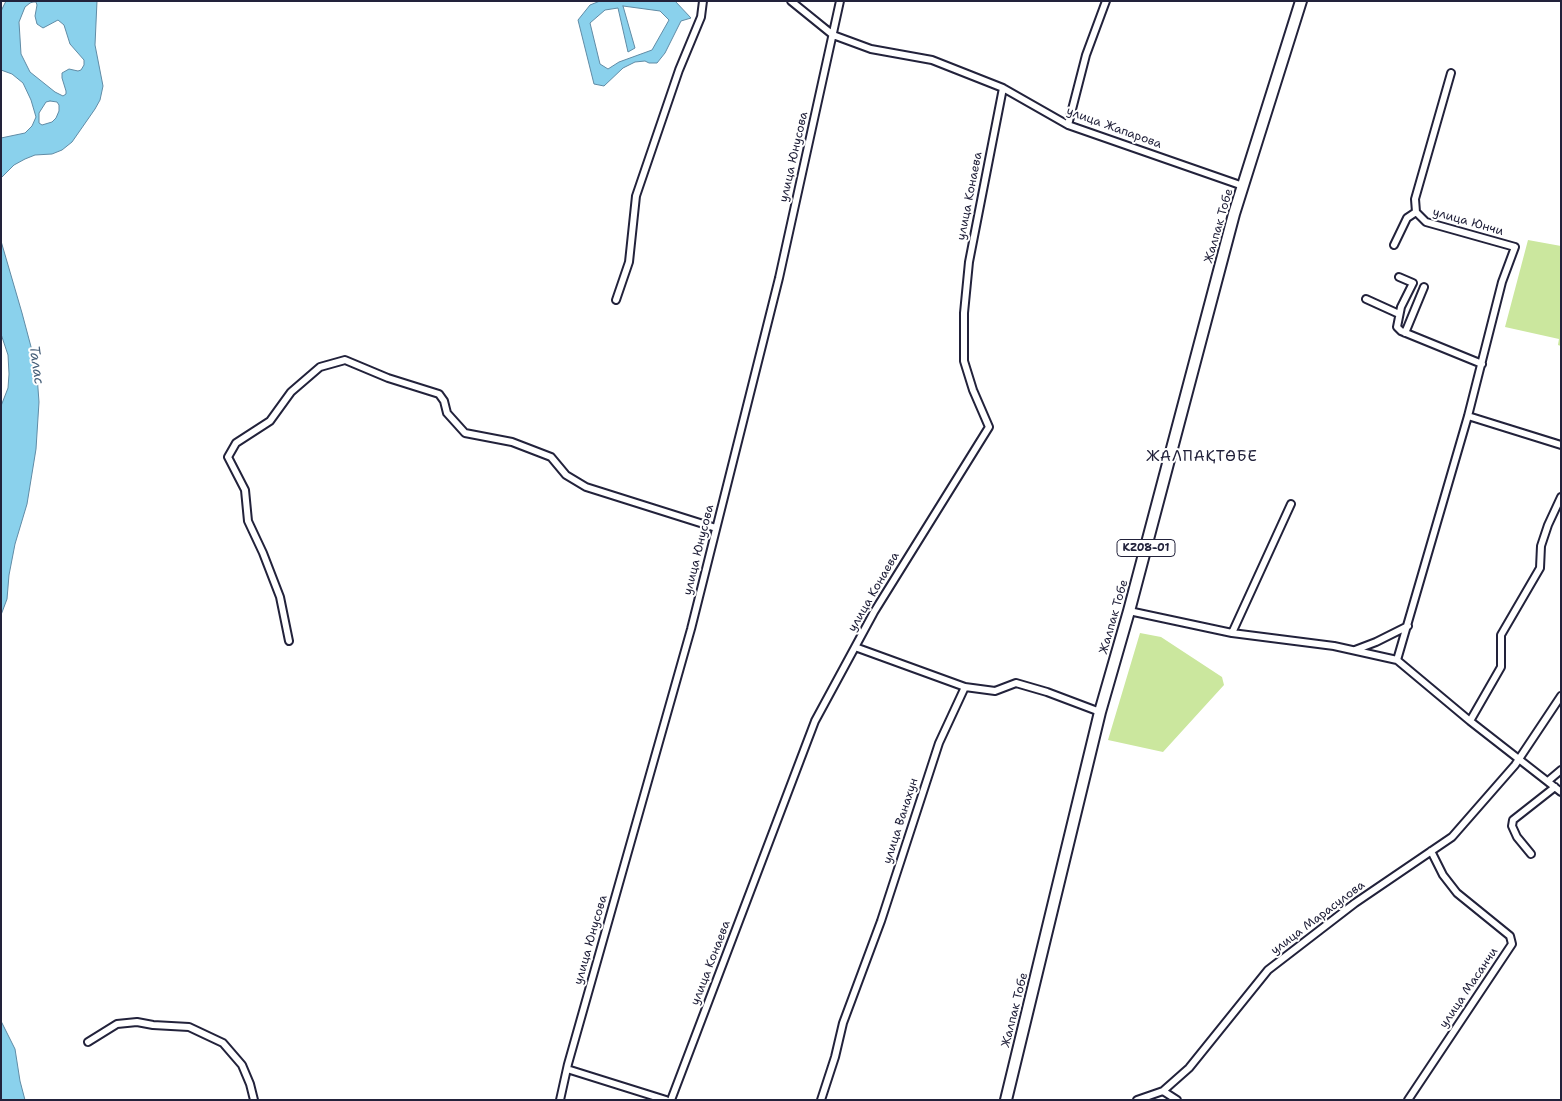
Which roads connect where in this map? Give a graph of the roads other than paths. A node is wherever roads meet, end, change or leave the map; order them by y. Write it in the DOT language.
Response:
graph roads {
  1 [pos="703,1"];
  2 [pos="791,1"];
  3 [pos="840,1"];
  4 [pos="1106,1"];
  5 [pos="1302,1"];
  6 [pos="833,34"];
  7 [pos="1451,73"];
  8 [pos="1003,88"];
  9 [pos="1068,125"];
  10 [pos="1243,186"];
  11 [pos="1416,212"];
  12 [pos="1394,244"];
  13 [pos="1399,277"];
  14 [pos="1424,286"];
  15 [pos="1366,299"];
  16 [pos="616,300"];
  17 [pos="1399,314"];
  18 [pos="1405,333"];
  19 [pos="1482,364"];
  20 [pos="1468,416"];
  21 [pos="1561,445"];
  22 [pos="1561,497"];
  23 [pos="1291,504"];
  24 [pos="716,528"];
  25 [pos="1129,611"];
  26 [pos="1408,626"];
  27 [pos="1232,633"];
  28 [pos="289,641"];
  29 [pos="855,647"];
  30 [pos="1354,650"];
  31 [pos="1397,660"];
  32 [pos="965,687"];
  33 [pos="1561,696"];
  34 [pos="1100,712"];
  35 [pos="1470,721"];
  36 [pos="1519,759"];
  37 [pos="1561,770"];
  38 [pos="1548,781"];
  39 [pos="1555,787"];
  40 [pos="1561,792"];
  41 [pos="1431,851"];
  42 [pos="1531,854"];
  43 [pos="88,1042"];
  44 [pos="567,1068"];
  45 [pos="1163,1091"];
  46 [pos="254,1100"];
  47 [pos="560,1100"];
  48 [pos="666,1100"];
  49 [pos="671,1100"];
  50 [pos="822,1100"];
  51 [pos="1006,1100"];
  52 [pos="1137,1100"];
  53 [pos="1177,1100"];
  54 [pos="1408,1100"];
  1 -- 16 [label="street"];
  2 -- 6 [label="street, улица Жапарова"];
  3 -- 6 [label="street, улица Юнусова"];
  4 -- 9 [label="street"];
  5 -- 10 [label="main road, Жалпак Тобе / KZ08-01"];
  6 -- 8 [label="street, улица Жапарова"];
  6 -- 24 [label="street, улица Юнусова"];
  7 -- 11 [label="street, улица Юнчи"];
  8 -- 9 [label="street, улица Жапарова"];
  8 -- 29 [label="street, улица Конаева"];
  9 -- 10 [label="street, улица Жапарова"];
  10 -- 25 [label="main road, Жалпак Тобе / KZ08-01"];
  11 -- 12 [label="street"];
  11 -- 19 [label="street, улица Юнчи"];
  13 -- 17 [label="street"];
  14 -- 18 [label="street"];
  15 -- 17 [label="street"];
  17 -- 18 [label="street"];
  18 -- 19 [label="street"];
  19 -- 20 [label="street, улица Юнчи"];
  20 -- 21 [label="street"];
  20 -- 26 [label="street, улица Юнчи"];
  22 -- 35 [label="street"];
  23 -- 27 [label="street"];
  24 -- 28 [label="street"];
  24 -- 44 [label="street, улица Юнусова"];
  25 -- 27 [label="street"];
  25 -- 34 [label="main road, Жалпак Тобе / KZ08-01"];
  26 -- 30 [label="street"];
  26 -- 31 [label="street, улица Юнчи"];
  27 -- 30 [label="street"];
  29 -- 32 [label="street"];
  29 -- 49 [label="street, улица Конаева"];
  30 -- 31 [label="street"];
  31 -- 35 [label="street"];
  32 -- 34 [label="street"];
  32 -- 50 [label="street, улица Ванахун"];
  33 -- 36 [label="street, улица Марасулова"];
  34 -- 51 [label="main road, Жалпак Тобе / KZ08-01"];
  35 -- 36 [label="street"];
  36 -- 38 [label="street"];
  36 -- 41 [label="street, улица Марасулова"];
  37 -- 38 [label="street"];
  38 -- 39 [label="street"];
  39 -- 40 [label="street"];
  39 -- 42 [label="street"];
  41 -- 45 [label="street, улица Марасулова"];
  41 -- 54 [label="street, улица Масанчи"];
  43 -- 46 [label="street"];
  44 -- 47 [label="street, улица Юнусова"];
  44 -- 48 [label="street"];
  45 -- 52 [label="street, улица Марасулова"];
  45 -- 53 [label="street"];
}
